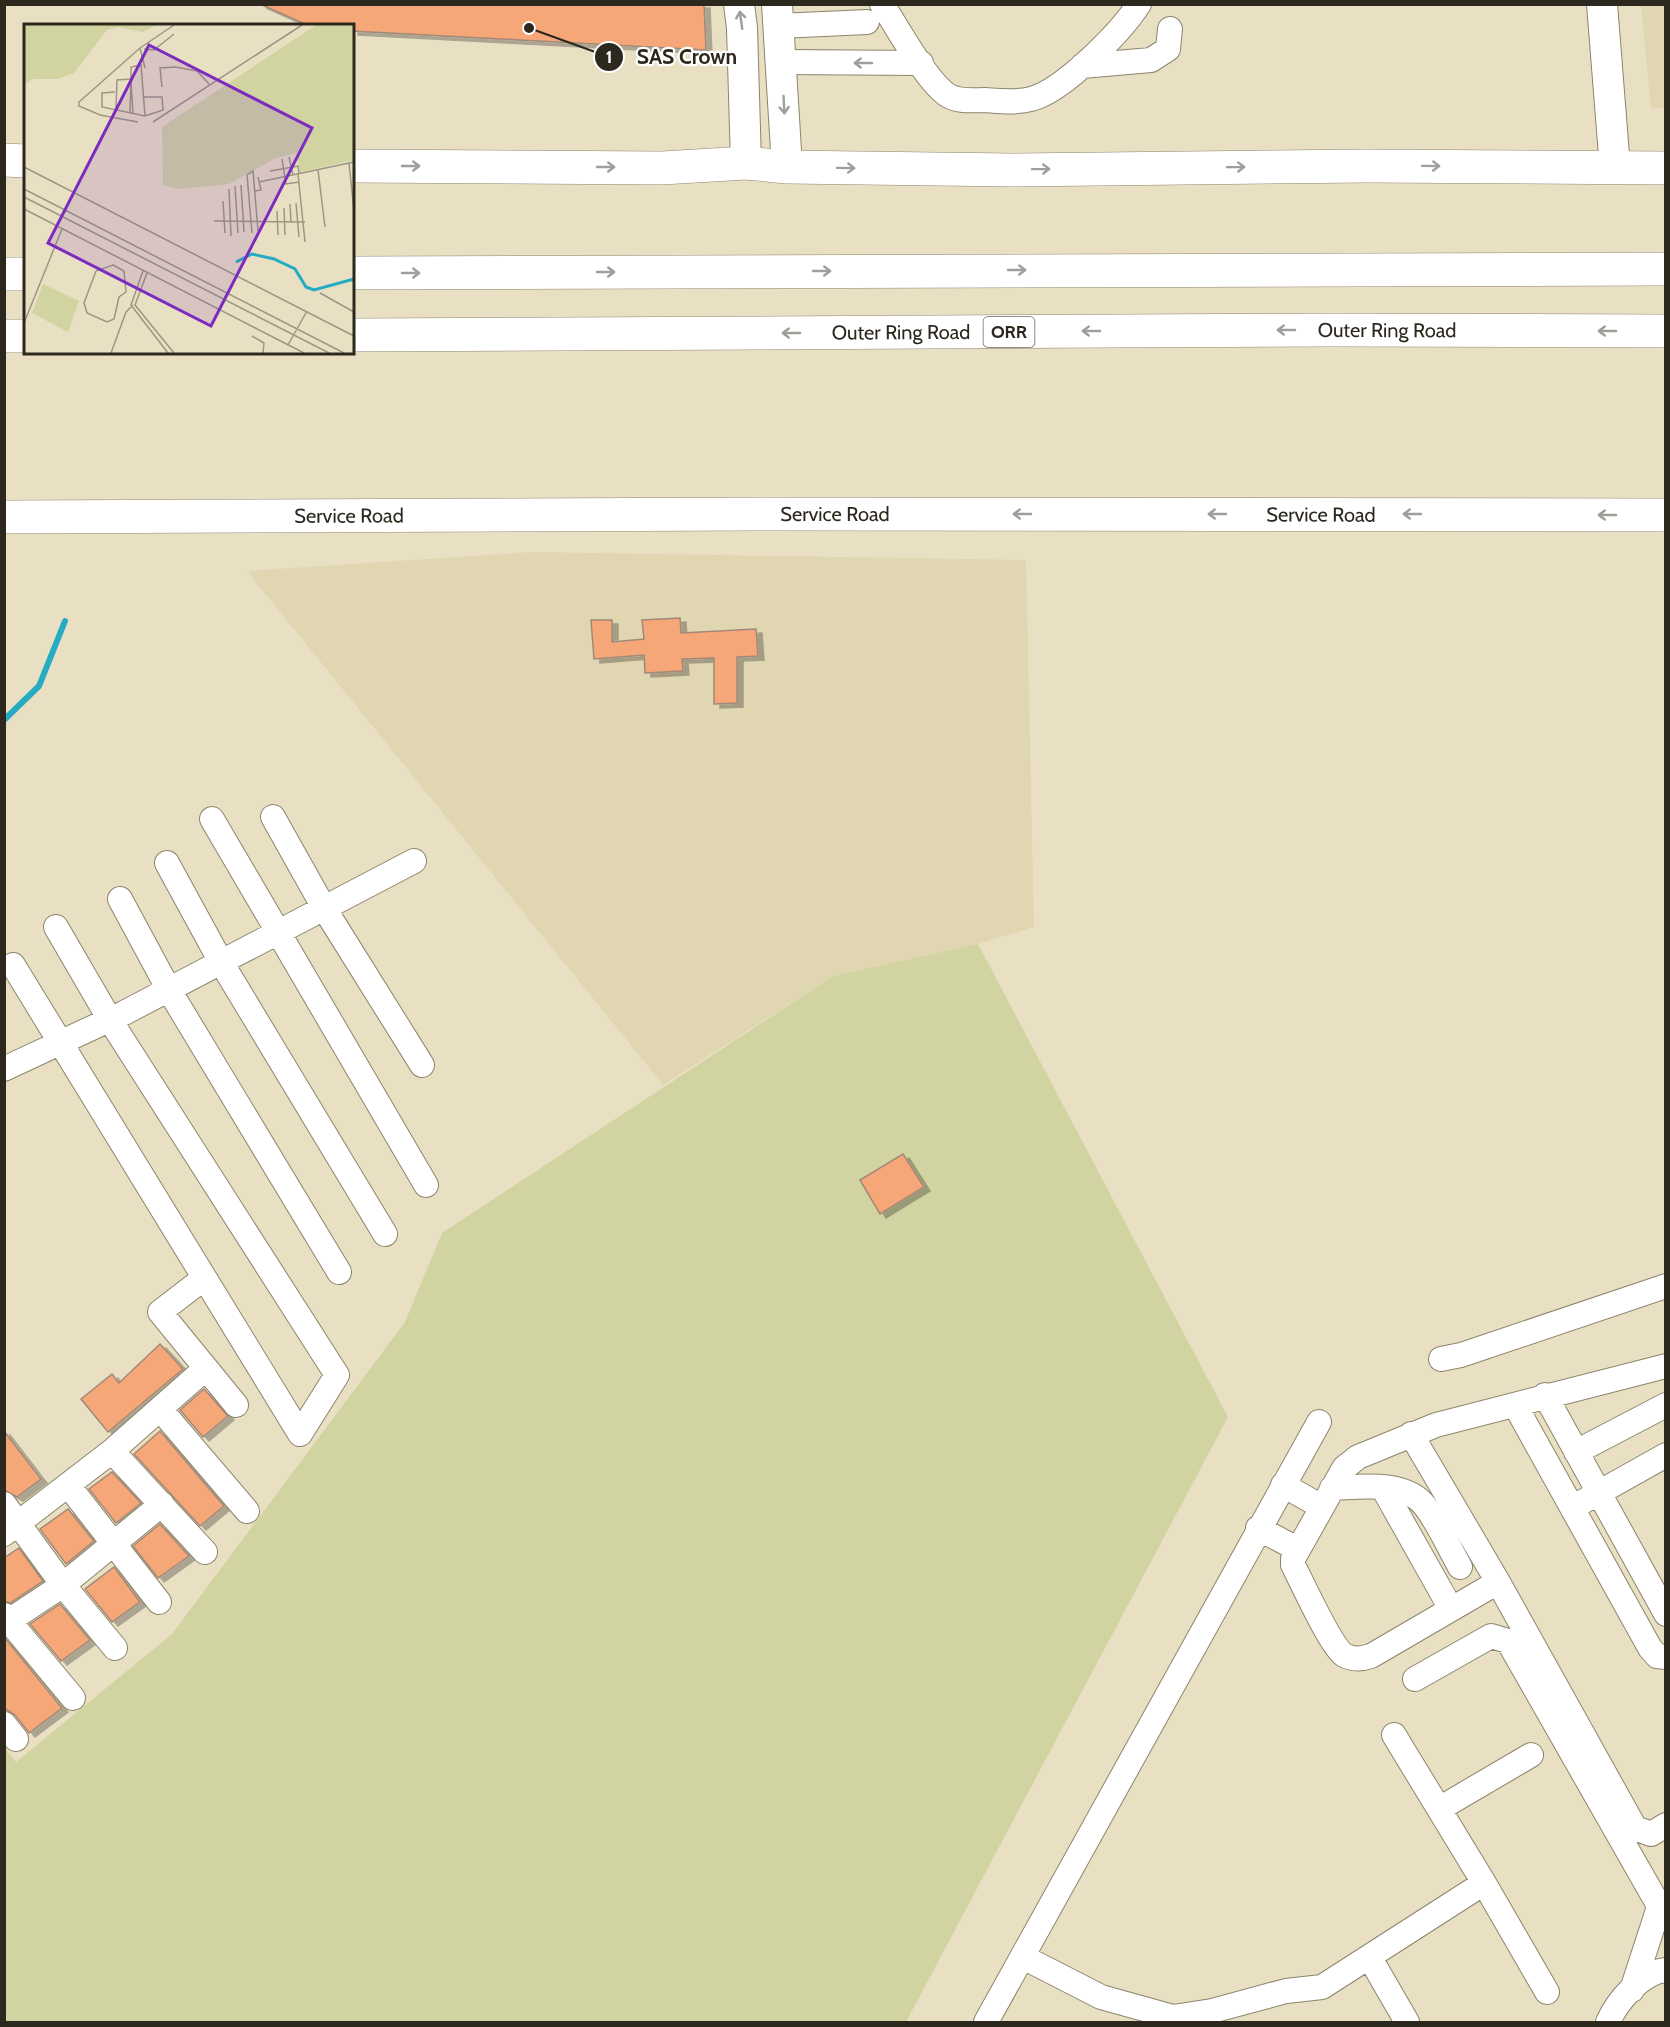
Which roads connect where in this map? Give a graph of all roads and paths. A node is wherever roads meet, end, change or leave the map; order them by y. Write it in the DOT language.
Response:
graph roads {
  1 [pos="739,4"];
  2 [pos="1140,4"];
  3 [pos="1602,4"];
  4 [pos="874,13"];
  5 [pos="778,15"];
  6 [pos="1170,28"];
  7 [pos="782,62"];
  8 [pos="921,63"];
  9 [pos="1082,66"];
  10 [pos="4,160"];
  11 [pos="24,161"];
  12 [pos="746,163"];
  13 [pos="354,166"];
  14 [pos="787,167"];
  15 [pos="1616,168"];
  16 [pos="1665,168"];
  17 [pos="1665,269"];
  18 [pos="354,273"];
  19 [pos="4,274"];
  20 [pos="24,274"];
  21 [pos="1665,331"];
  22 [pos="354,335"];
  23 [pos="4,336"];
  24 [pos="24,336"];
  25 [pos="1665,515"];
  26 [pos="4,517"];
  27 [pos="273,817"];
  28 [pos="212,819"];
  29 [pos="414,861"];
  30 [pos="167,863"];
  31 [pos="120,899"];
  32 [pos="324,908"];
  33 [pos="56,927"];
  34 [pos="280,931"];
  35 [pos="221,962"];
  36 [pos="13,965"];
  37 [pos="169,990"];
  38 [pos="110,1020"];
  39 [pos="59,1043"];
  40 [pos="422,1065"];
  41 [pos="4,1069"];
  42 [pos="426,1185"];
  43 [pos="385,1234"];
  44 [pos="339,1272"];
  45 [pos="203,1279"];
  46 [pos="1665,1286"];
  47 [pos="1441,1359"];
  48 [pos="1665,1366"];
  49 [pos="206,1369"];
  50 [pos="1545,1395"];
  51 [pos="236,1405"];
  52 [pos="1515,1405"];
  53 [pos="1665,1405"];
  54 [pos="160,1409"];
  55 [pos="1319,1422"];
  56 [pos="1411,1434"];
  57 [pos="112,1451"];
  58 [pos="1576,1452"];
  59 [pos="1665,1455"];
  60 [pos="68,1485"];
  61 [pos="1284,1485"];
  62 [pos="1383,1488"];
  63 [pos="1598,1492"];
  64 [pos="1327,1498"];
  65 [pos="4,1504"];
  66 [pos="162,1504"];
  67 [pos="1572,1508"];
  68 [pos="247,1511"];
  69 [pos="11,1528"];
  70 [pos="1258,1528"];
  71 [pos="113,1544"];
  72 [pos="1297,1549"];
  73 [pos="205,1552"];
  74 [pos="1460,1567"];
  75 [pos="1498,1582"];
  76 [pos="63,1585"];
  77 [pos="159,1602"];
  78 [pos="1451,1609"];
  79 [pos="1665,1614"];
  80 [pos="6,1620"];
  81 [pos="116,1648"];
  82 [pos="1665,1657"];
  83 [pos="1415,1679"];
  84 [pos="73,1698"];
  85 [pos="1394,1735"];
  86 [pos="1530,1755"];
  87 [pos="1439,1809"];
  88 [pos="1665,1825"];
  89 [pos="1484,1883"];
  90 [pos="1662,1912"];
  91 [pos="1023,1957"];
  92 [pos="1370,1958"];
  93 [pos="1665,1970"];
  94 [pos="1632,1990"];
  95 [pos="1546,1992"];
  96 [pos="986,2022"];
  97 [pos="1407,2022"];
  98 [pos="1608,2022"];
  12 -- 1 [label="street, one-way"];
  2 -- 9 [label="street"];
  3 -- 15 [label="street"];
  4 -- 5 [label="street"];
  4 -- 8 [label="street"];
  5 -- 7 [label="street"];
  6 -- 9 [label="street"];
  8 -- 7 [label="street, one-way"];
  7 -- 14 [label="street, one-way"];
  8 -- 9 [label="street"];
  10 -- 11 [label="main road"];
  13 -- 12 [label="main road, one-way"];
  12 -- 14 [label="main road"];
  14 -- 15 [label="main road, one-way"];
  15 -- 16 [label="main road"];
  18 -- 17 [label="main road, one-way"];
  19 -- 20 [label="main road"];
  21 -- 22 [label="main road, Outer Ring Road / ORR, one-way"];
  23 -- 24 [label="main road"];
  25 -- 26 [label="main road, Service Road, one-way"];
  27 -- 32 [label="street"];
  28 -- 34 [label="street"];
  29 -- 32 [label="street"];
  30 -- 35 [label="street"];
  31 -- 37 [label="street"];
  32 -- 34 [label="street"];
  32 -- 40 [label="street"];
  33 -- 38 [label="street"];
  34 -- 35 [label="street"];
  34 -- 42 [label="street"];
  35 -- 37 [label="street"];
  35 -- 43 [label="street"];
  36 -- 39 [label="street"];
  37 -- 38 [label="street"];
  37 -- 44 [label="street"];
  38 -- 39 [label="street"];
  38 -- 45 [label="street"];
  39 -- 41 [label="street"];
  39 -- 45 [label="street"];
  45 -- 49 [label="street"];
  46 -- 47 [label="street"];
  48 -- 50 [label="street"];
  49 -- 51 [label="street"];
  49 -- 54 [label="street"];
  50 -- 52 [label="street"];
  50 -- 58 [label="street"];
  52 -- 56 [label="street"];
  52 -- 67 [label="street"];
  53 -- 58 [label="street"];
  54 -- 57 [label="street"];
  54 -- 68 [label="street"];
  55 -- 61 [label="street"];
  56 -- 64 [label="street"];
  56 -- 75 [label="street"];
  57 -- 60 [label="street"];
  57 -- 66 [label="street"];
  58 -- 63 [label="street"];
  59 -- 63 [label="street"];
  60 -- 69 [label="street"];
  60 -- 71 [label="street"];
  61 -- 64 [label="street"];
  61 -- 70 [label="street"];
  62 -- 64 [label="street"];
  62 -- 74 [label="street"];
  62 -- 78 [label="street"];
  63 -- 67 [label="street"];
  63 -- 79 [label="street"];
  64 -- 72 [label="street"];
  65 -- 69 [label="street"];
  66 -- 71 [label="street"];
  66 -- 73 [label="street"];
  67 -- 82 [label="street"];
  69 -- 76 [label="street"];
  70 -- 72 [label="street"];
  70 -- 91 [label="street"];
  71 -- 76 [label="street"];
  71 -- 77 [label="street"];
  72 -- 78 [label="street"];
  75 -- 78 [label="street"];
  75 -- 88 [label="street"];
  76 -- 80 [label="street"];
  76 -- 81 [label="street"];
  80 -- 84 [label="street"];
  83 -- 90 [label="street"];
  85 -- 87 [label="street"];
  86 -- 87 [label="street"];
  87 -- 89 [label="street"];
  89 -- 92 [label="street"];
  89 -- 95 [label="street"];
  90 -- 94 [label="street"];
  91 -- 92 [label="street"];
  91 -- 96 [label="street"];
  92 -- 97 [label="street"];
  93 -- 94 [label="street"];
  94 -- 98 [label="street"];
}
